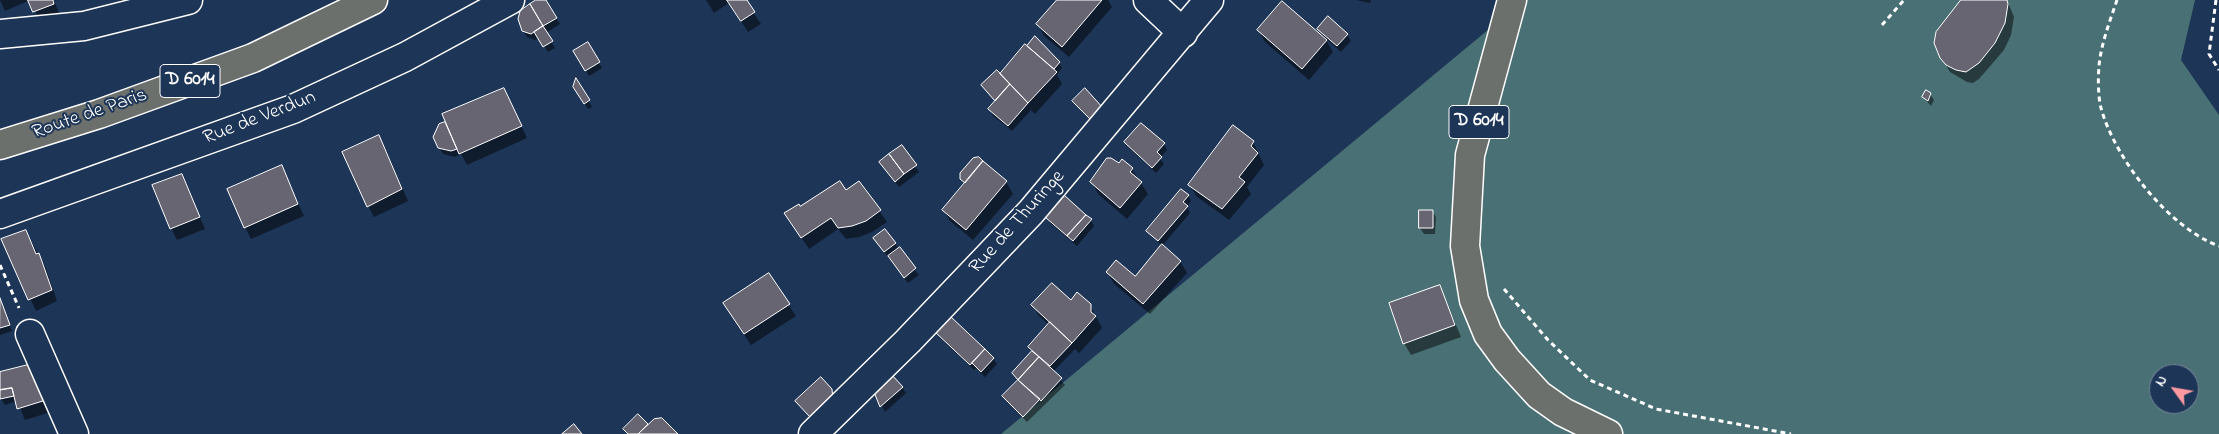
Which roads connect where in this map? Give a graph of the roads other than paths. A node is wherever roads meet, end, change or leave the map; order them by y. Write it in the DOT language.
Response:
graph roads {
  1 [pos="188,0"];
  2 [pos="373,0"];
  3 [pos="510,0"];
  4 [pos="1148,0"];
  5 [pos="1209,0"];
  6 [pos="1512,0"];
  7 [pos="1183,33"];
  8 [pos="0,34"];
  9 [pos="0,145"];
  10 [pos="0,214"];
  11 [pos="30,334"];
  12 [pos="74,434"];
  13 [pos="813,434"];
  14 [pos="1608,434"];
  1 -- 8 [label="street"];
  2 -- 9 [label="main road, Route de Paris / D 6014"];
  3 -- 10 [label="street, Rue de Verdun"];
  4 -- 7 [label="street"];
  5 -- 7 [label="street, Rue de Thuringe"];
  6 -- 14 [label="main road, D 6014"];
  7 -- 13 [label="street, Rue de Thuringe"];
  11 -- 12 [label="street"];
}
